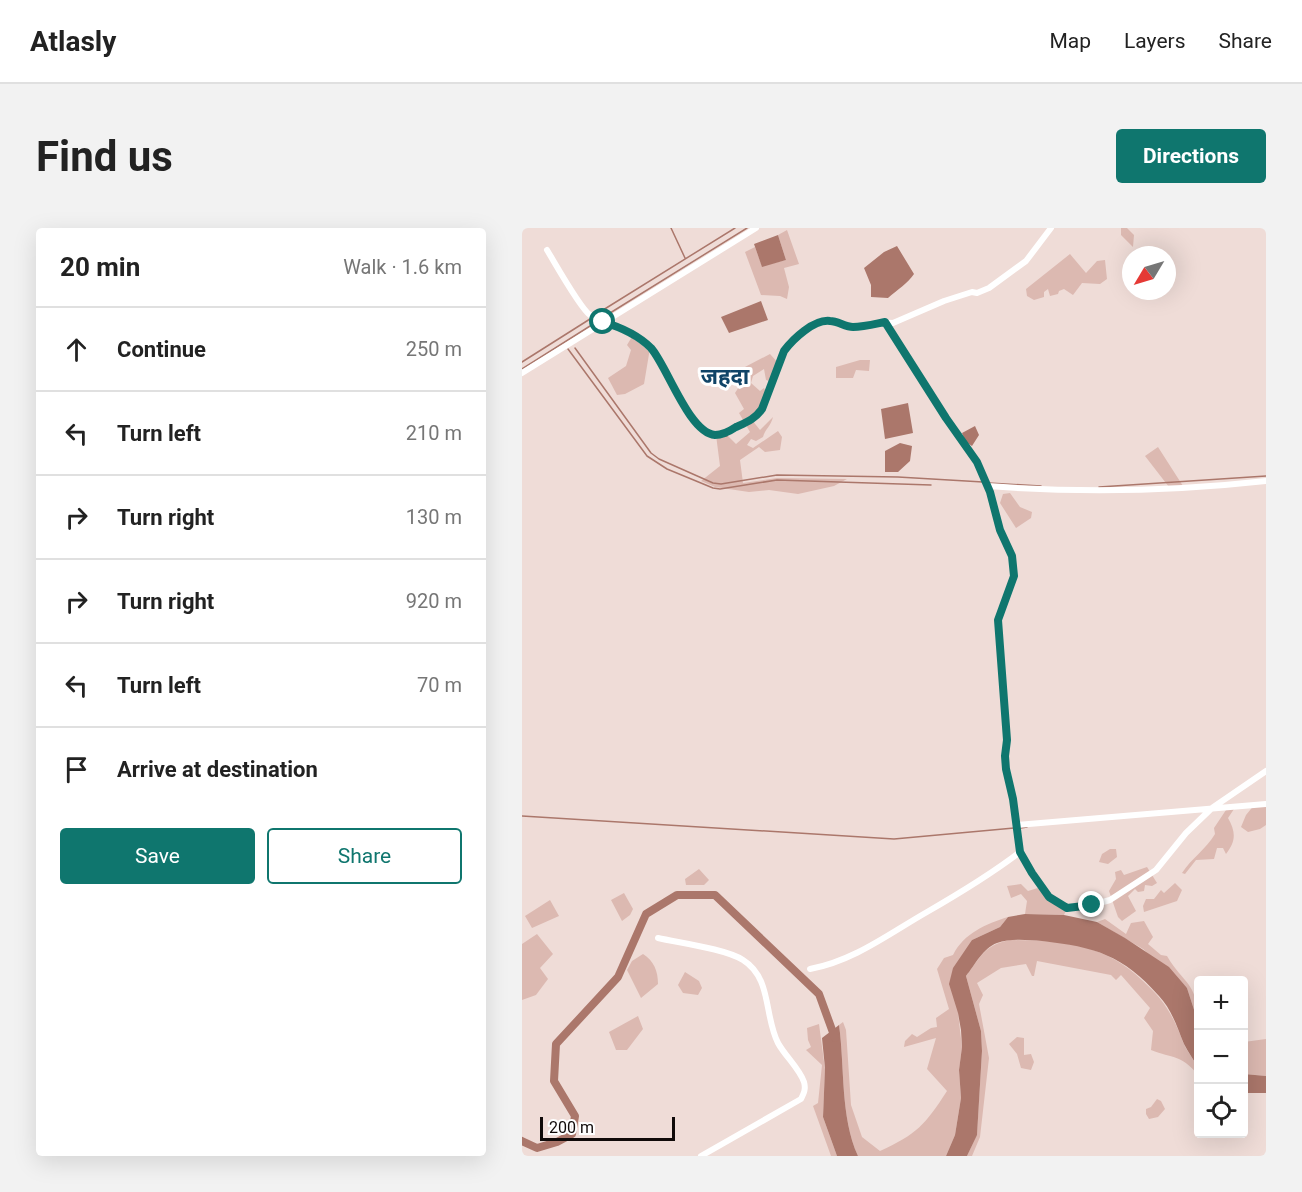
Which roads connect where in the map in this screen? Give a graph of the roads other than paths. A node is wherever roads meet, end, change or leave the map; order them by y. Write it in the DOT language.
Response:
graph roads {
  1 [pos="756,228"];
  2 [pos="1051,228"];
  3 [pos="547,250"];
  4 [pos="603,322"];
  5 [pos="885,322"];
  6 [pos="522,373"];
  7 [pos="1266,481"];
  8 [pos="988,486"];
  9 [pos="1266,771"];
  10 [pos="1266,804"];
  11 [pos="1212,808"];
  12 [pos="1017,825"];
  13 [pos="1020,852"];
  14 [pos="658,938"];
  15 [pos="810,969"];
  16 [pos="701,1156"];
  1 -- 4 [label="street"];
  2 -- 5 [label="street"];
  3 -- 4 [label="street"];
  4 -- 5 [label="street"];
  4 -- 6 [label="street"];
  5 -- 8 [label="street"];
  7 -- 8 [label="street"];
  8 -- 12 [label="street"];
  9 -- 11 [label="street"];
  10 -- 11 [label="street"];
  11 -- 12 [label="street"];
  11 -- 13 [label="street"];
  12 -- 13 [label="street"];
  13 -- 15 [label="street"];
  14 -- 16 [label="street"];
}
